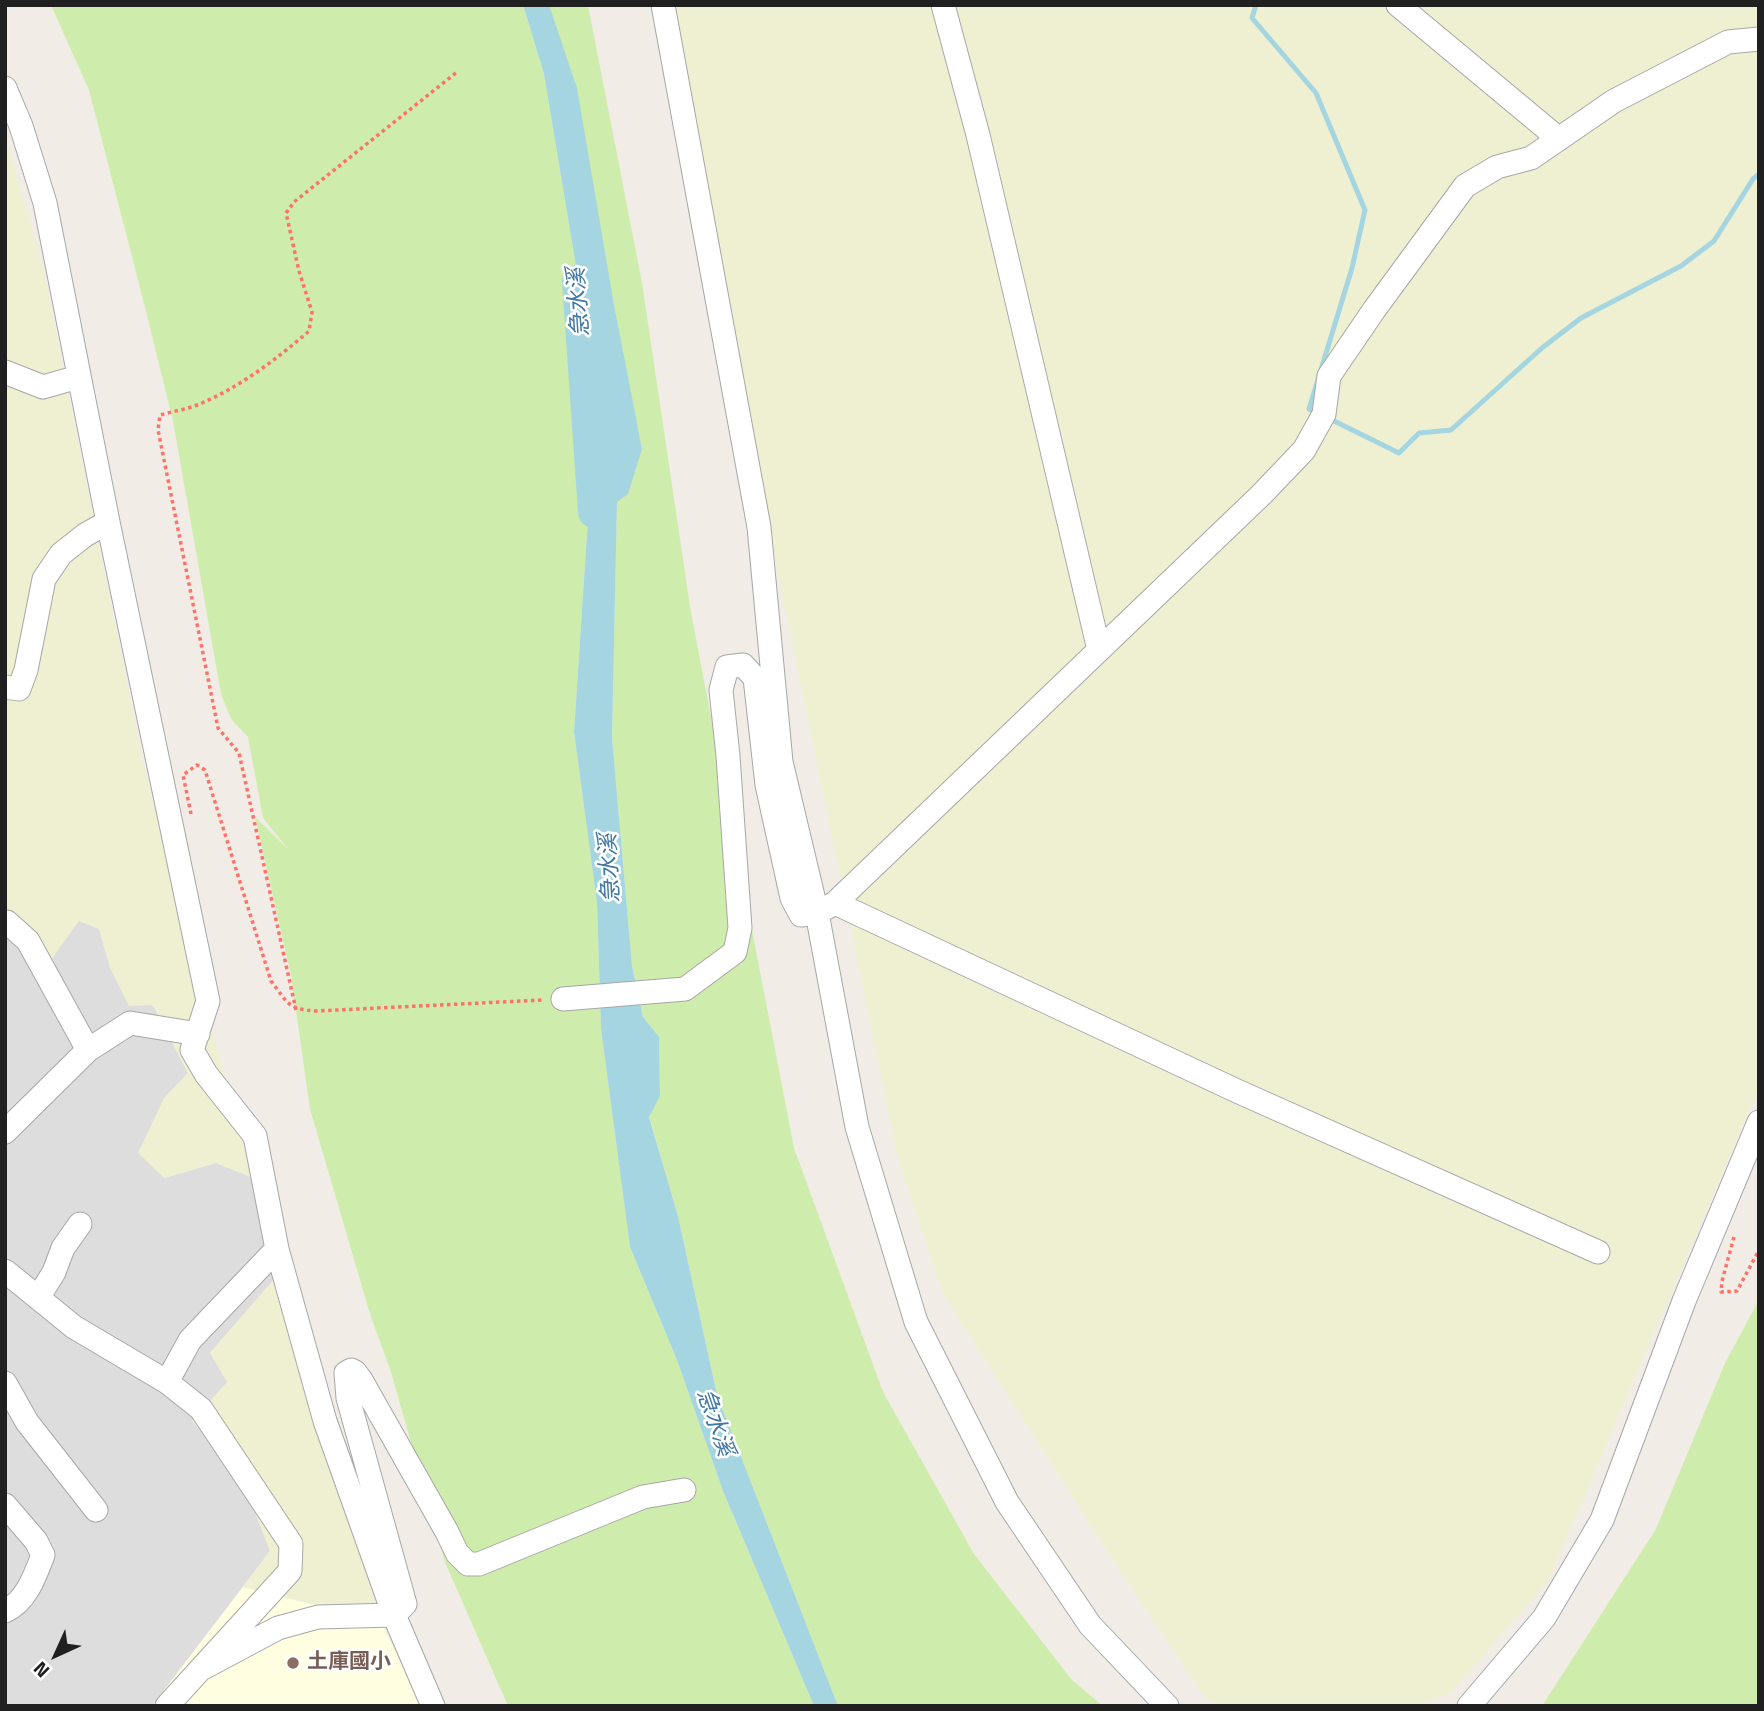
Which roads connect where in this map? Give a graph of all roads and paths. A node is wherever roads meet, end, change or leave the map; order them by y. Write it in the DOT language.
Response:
graph roads {
  1 [pos="663,5"];
  2 [pos="943,5"];
  3 [pos="1405,7"];
  4 [pos="1759,39"];
  5 [pos="457,72"];
  6 [pos="5,88"];
  7 [pos="1559,139"];
  8 [pos="5,372"];
  9 [pos="78,377"];
  10 [pos="108,522"];
  11 [pos="1099,650"];
  12 [pos="5,687"];
  13 [pos="192,822"];
  14 [pos="826,908"];
  15 [pos="5,924"];
  16 [pos="563,999"];
  17 [pos="296,1010"];
  18 [pos="198,1034"];
  19 [pos="88,1050"];
  20 [pos="1759,1122"];
  21 [pos="5,1132"];
  22 [pos="80,1224"];
  23 [pos="1736,1230"];
  24 [pos="277,1249"];
  25 [pos="1759,1250"];
  26 [pos="1598,1252"];
  27 [pos="5,1271"];
  28 [pos="38,1298"];
  29 [pos="167,1382"];
  30 [pos="5,1383"];
  31 [pos="684,1490"];
  32 [pos="5,1506"];
  33 [pos="96,1510"];
  34 [pos="5,1611"];
  35 [pos="394,1615"];
  36 [pos="203,1668"];
  37 [pos="167,1706"];
  38 [pos="433,1706"];
  39 [pos="1167,1706"];
  40 [pos="1469,1706"];
  1 -- 14 [label="street"];
  2 -- 11 [label="street"];
  3 -- 7 [label="street"];
  4 -- 7 [label="street"];
  5 -- 17 [label="path"];
  6 -- 9 [label="street"];
  7 -- 11 [label="street"];
  8 -- 9 [label="street"];
  9 -- 10 [label="street"];
  10 -- 12 [label="street"];
  10 -- 18 [label="street"];
  11 -- 14 [label="street"];
  13 -- 17 [label="path"];
  14 -- 16 [label="street"];
  14 -- 26 [label="street"];
  14 -- 39 [label="street"];
  15 -- 19 [label="street"];
  16 -- 17 [label="path"];
  18 -- 19 [label="street"];
  18 -- 24 [label="street"];
  19 -- 21 [label="street"];
  20 -- 40 [label="street"];
  22 -- 28 [label="street"];
  23 -- 25 [label="path"];
  24 -- 29 [label="street"];
  24 -- 35 [label="street"];
  27 -- 28 [label="street"];
  28 -- 29 [label="street"];
  29 -- 36 [label="street"];
  30 -- 33 [label="street"];
  31 -- 35 [label="street"];
  32 -- 34 [label="street"];
  35 -- 36 [label="street"];
  35 -- 38 [label="street"];
  36 -- 37 [label="street"];
}
